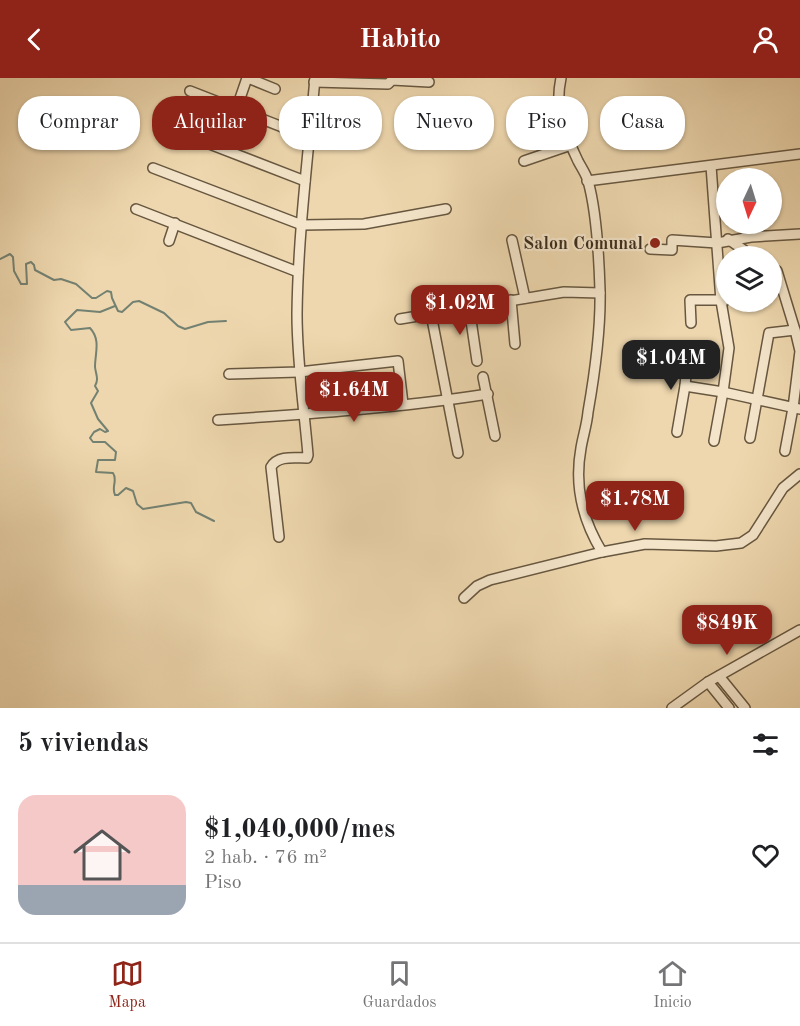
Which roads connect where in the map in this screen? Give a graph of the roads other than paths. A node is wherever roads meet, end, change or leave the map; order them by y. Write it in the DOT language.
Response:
graph roads {
  1 [pos="248,78"];
  2 [pos="561,78"];
  3 [pos="392,79"];
  4 [pos="314,80"];
  5 [pos="429,82"];
  6 [pos="274,89"];
  7 [pos="190,91"];
  8 [pos="202,96"];
  9 [pos="241,96"];
  10 [pos="312,96"];
  11 [pos="559,96"];
  12 [pos="224,150"];
  13 [pos="307,150"];
  14 [pos="556,150"];
  15 [pos="572,150"];
  16 [pos="800,154"];
  17 [pos="524,161"];
  18 [pos="711,166"];
  19 [pos="153,168"];
  20 [pos="588,181"];
  21 [pos="305,182"];
  22 [pos="136,209"];
  23 [pos="446,209"];
  24 [pos="175,223"];
  25 [pos="302,225"];
  26 [pos="800,234"];
  27 [pos="751,237"];
  28 [pos="729,239"];
  29 [pos="169,240"];
  30 [pos="512,240"];
  31 [pos="717,243"];
  32 [pos="717,246"];
  33 [pos="737,246"];
  34 [pos="750,246"];
  35 [pos="650,249"];
  36 [pos="298,272"];
  37 [pos="782,288"];
  38 [pos="783,292"];
  39 [pos="600,293"];
  40 [pos="525,298"];
  41 [pos="511,300"];
  42 [pos="716,300"];
  43 [pos="470,307"];
  44 [pos="725,312"];
  45 [pos="432,314"];
  46 [pos="400,319"];
  47 [pos="691,323"];
  48 [pos="795,330"];
  49 [pos="515,344"];
  50 [pos="688,352"];
  51 [pos="477,361"];
  52 [pos="299,372"];
  53 [pos="229,374"];
  54 [pos="483,377"];
  55 [pos="685,386"];
  56 [pos="723,392"];
  57 [pos="488,394"];
  58 [pos="448,400"];
  59 [pos="758,400"];
  60 [pos="403,404"];
  61 [pos="796,408"];
  62 [pos="304,415"];
  63 [pos="218,420"];
  64 [pos="677,432"];
  65 [pos="495,436"];
  66 [pos="750,438"];
  67 [pos="714,441"];
  68 [pos="784,452"];
  69 [pos="458,453"];
  70 [pos="800,474"];
  71 [pos="279,537"];
  72 [pos="602,552"];
  73 [pos="464,598"];
  74 [pos="800,630"];
  75 [pos="719,676"];
  76 [pos="708,682"];
  77 [pos="672,708"];
  78 [pos="729,708"];
  79 [pos="745,708"];
  1 -- 6 [label="street"];
  1 -- 9 [label="street"];
  2 -- 11 [label="street"];
  3 -- 4 [label="street"];
  3 -- 5 [label="street"];
  4 -- 10 [label="street"];
  7 -- 8 [label="street"];
  12 -- 21 [label="street"];
  13 -- 21 [label="street"];
  14 -- 17 [label="street"];
  15 -- 20 [label="street"];
  16 -- 18 [label="street"];
  18 -- 20 [label="street"];
  18 -- 31 [label="street"];
  19 -- 25 [label="street"];
  20 -- 39 [label="street"];
  21 -- 25 [label="street"];
  22 -- 24 [label="street"];
  23 -- 25 [label="street"];
  24 -- 29 [label="street"];
  24 -- 36 [label="street"];
  25 -- 36 [label="street"];
  26 -- 27 [label="street"];
  27 -- 28 [label="street"];
  27 -- 34 [label="street"];
  28 -- 31 [label="street"];
  28 -- 33 [label="street"];
  30 -- 40 [label="street"];
  31 -- 32 [label="street"];
  31 -- 35 [label="street"];
  36 -- 52 [label="street"];
  37 -- 38 [label="street"];
  38 -- 48 [label="street"];
  39 -- 40 [label="street"];
  39 -- 72 [label="street"];
  40 -- 41 [label="street"];
  41 -- 43 [label="street"];
  41 -- 49 [label="street"];
  42 -- 47 [label="street"];
  43 -- 45 [label="street"];
  43 -- 51 [label="street"];
  44 -- 56 [label="street"];
  45 -- 46 [label="street"];
  45 -- 58 [label="street"];
  48 -- 59 [label="street"];
  48 -- 61 [label="street"];
  50 -- 55 [label="street"];
  52 -- 53 [label="street"];
  52 -- 60 [label="street"];
  52 -- 62 [label="street"];
  54 -- 57 [label="street"];
  55 -- 56 [label="street"];
  55 -- 64 [label="street"];
  56 -- 59 [label="street"];
  56 -- 67 [label="street"];
  57 -- 58 [label="street"];
  57 -- 65 [label="street"];
  58 -- 60 [label="street"];
  58 -- 69 [label="street"];
  59 -- 61 [label="street"];
  59 -- 66 [label="street"];
  60 -- 62 [label="street"];
  61 -- 68 [label="street"];
  62 -- 63 [label="street"];
  62 -- 71 [label="street"];
  70 -- 72 [label="street"];
  72 -- 73 [label="street"];
  74 -- 75 [label="street"];
  75 -- 76 [label="street"];
  75 -- 79 [label="street"];
  76 -- 77 [label="street"];
  76 -- 78 [label="street"];
}
